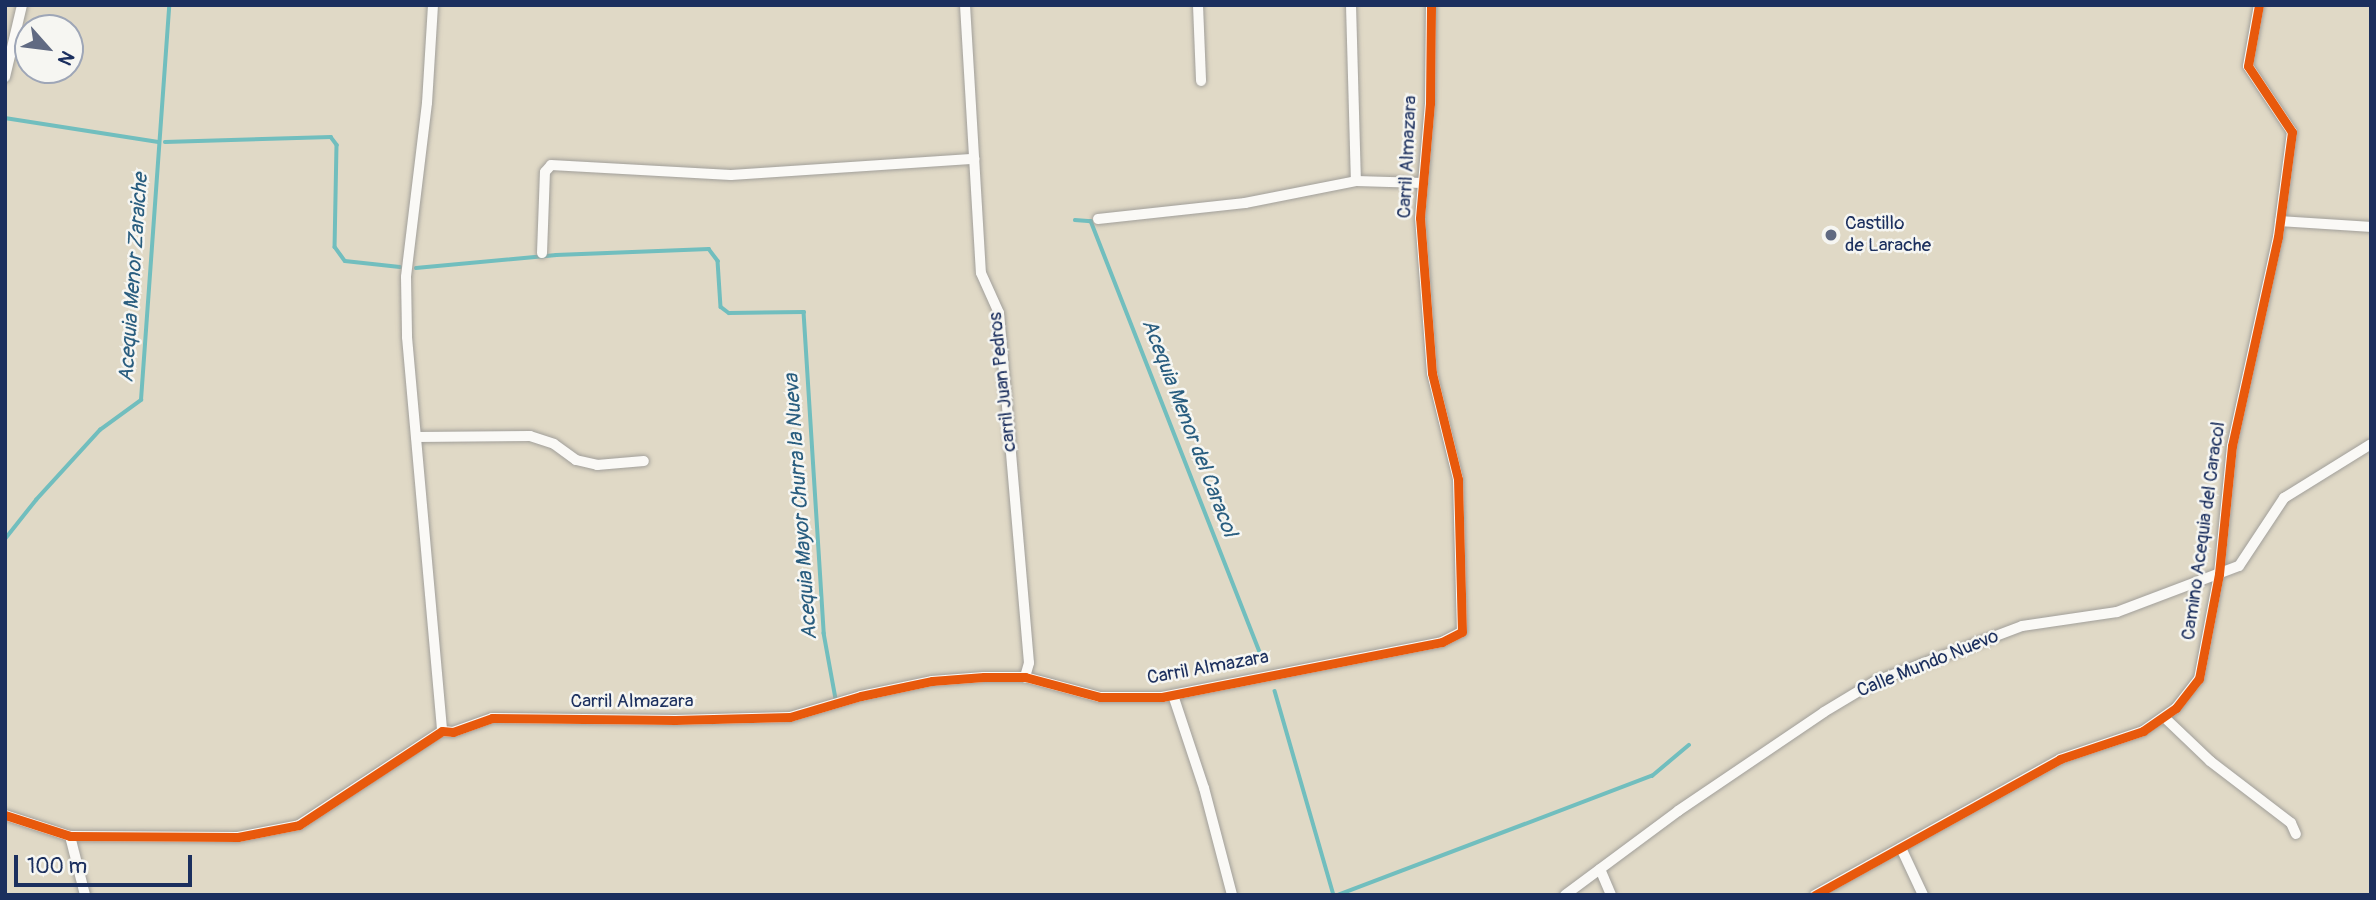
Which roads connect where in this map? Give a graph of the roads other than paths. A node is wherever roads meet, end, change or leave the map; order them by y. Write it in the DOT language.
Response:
graph roads {
  1 [pos="22,5"];
  2 [pos="433,5"];
  3 [pos="965,5"];
  4 [pos="1198,5"];
  5 [pos="1351,5"];
  6 [pos="1430,5"];
  7 [pos="2259,5"];
  8 [pos="5,77"];
  9 [pos="1201,81"];
  10 [pos="974,159"];
  11 [pos="1356,181"];
  12 [pos="1423,183"];
  13 [pos="1098,219"];
  14 [pos="2280,221"];
  15 [pos="2371,228"];
  16 [pos="542,253"];
  17 [pos="416,436"];
  18 [pos="2371,444"];
  19 [pos="643,461"];
  20 [pos="2219,574"];
  21 [pos="1025,677"];
  22 [pos="1173,695"];
  23 [pos="2164,717"];
  24 [pos="442,731"];
  25 [pos="5,815"];
  26 [pos="2296,834"];
  27 [pos="70,836"];
  28 [pos="1901,848"];
  29 [pos="1600,869"];
  30 [pos="85,895"];
  31 [pos="1232,895"];
  32 [pos="1564,895"];
  33 [pos="1611,895"];
  34 [pos="1815,895"];
  35 [pos="1923,895"];
  1 -- 8 [label="street"];
  2 -- 17 [label="street"];
  3 -- 10 [label="street, carril Juan Pedros"];
  4 -- 9 [label="street"];
  5 -- 11 [label="street"];
  6 -- 12 [label="street, Carril Almazara"];
  7 -- 14 [label="street, Camino Acequia del Caracol"];
  10 -- 16 [label="street"];
  10 -- 21 [label="street, carril Juan Pedros"];
  11 -- 12 [label="street"];
  11 -- 13 [label="street"];
  12 -- 22 [label="street, Carril Almazara"];
  14 -- 15 [label="street"];
  14 -- 20 [label="street, Camino Acequia del Caracol"];
  17 -- 19 [label="street"];
  17 -- 24 [label="street"];
  18 -- 20 [label="street, Calle Mundo Nuevo"];
  20 -- 23 [label="street, Camino Acequia del Caracol"];
  20 -- 29 [label="street, Calle Mundo Nuevo"];
  21 -- 22 [label="street, Carril Almazara"];
  21 -- 24 [label="street, Carril Almazara"];
  22 -- 31 [label="street"];
  23 -- 26 [label="street"];
  23 -- 28 [label="street, Camino Acequia del Caracol"];
  24 -- 27 [label="street, Carril Almazara"];
  25 -- 27 [label="street, Carril Almazara"];
  27 -- 30 [label="street"];
  28 -- 34 [label="street, Camino Acequia del Caracol"];
  28 -- 35 [label="street"];
  29 -- 32 [label="street, Calle Mundo Nuevo"];
  29 -- 33 [label="street"];
}
